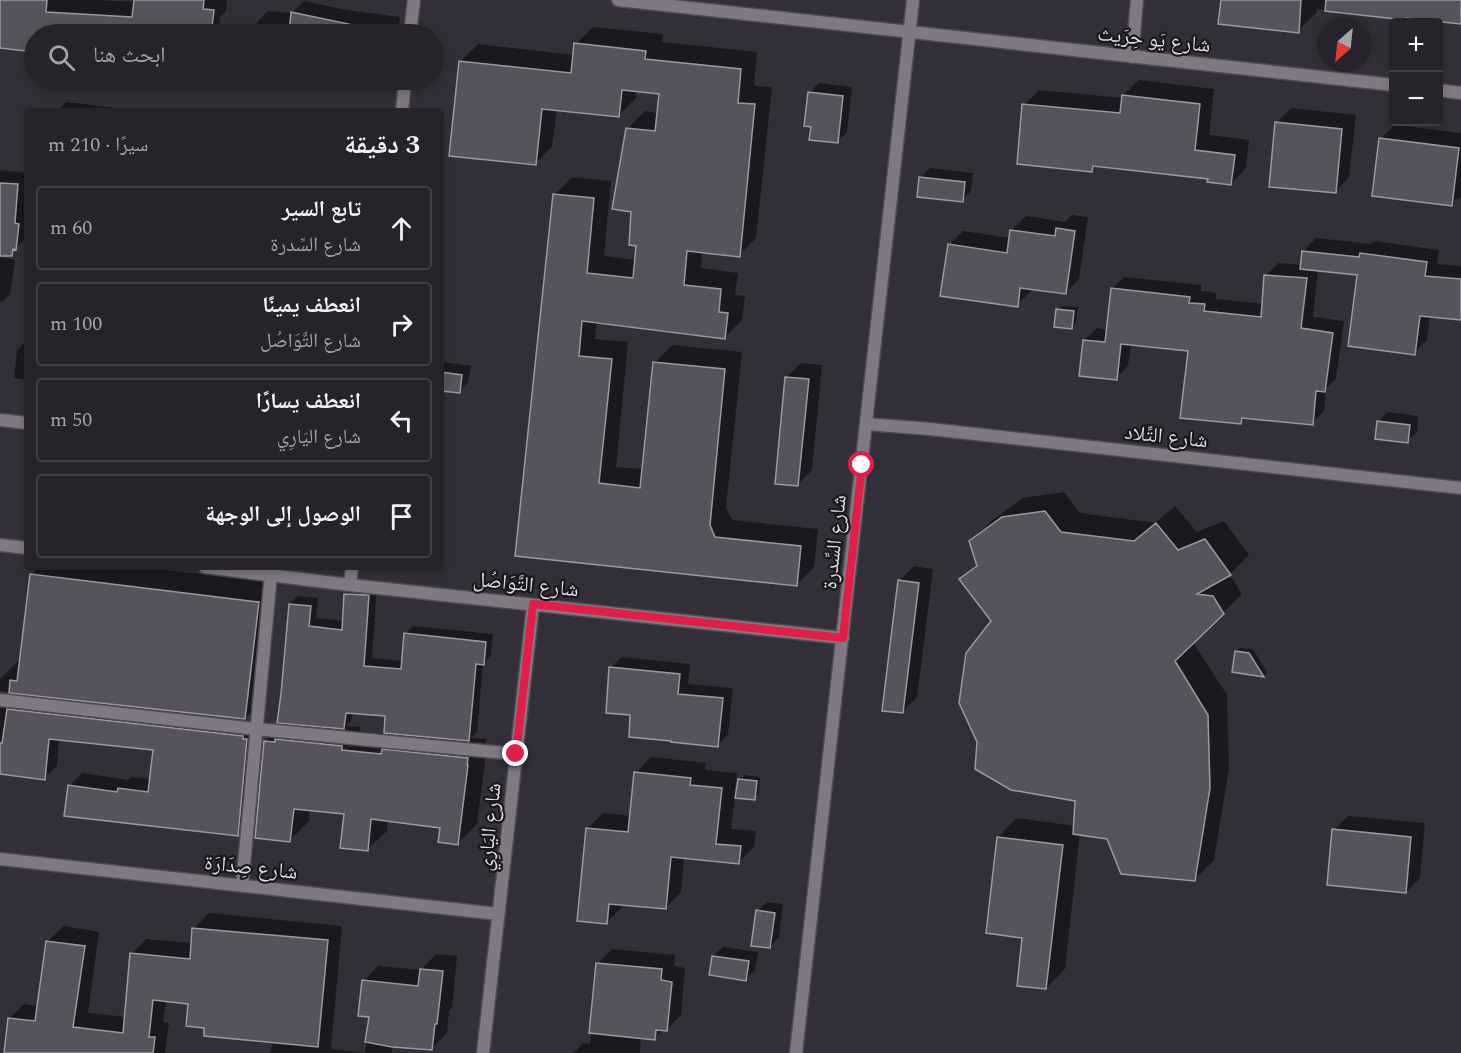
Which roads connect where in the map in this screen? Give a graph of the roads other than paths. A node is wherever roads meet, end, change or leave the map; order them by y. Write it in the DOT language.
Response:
graph roads {
  1 [pos="414,0"];
  2 [pos="618,0"];
  3 [pos="914,0"];
  4 [pos="1137,0"];
  5 [pos="411,24"];
  6 [pos="910,32"];
  7 [pos="1132,57"];
  8 [pos="1389,84"];
  9 [pos="404,90"];
  10 [pos="1443,91"];
  11 [pos="1461,93"];
  12 [pos="402,108"];
  13 [pos="0,420"];
  14 [pos="24,423"];
  15 [pos="866,424"];
  16 [pos="1461,488"];
  17 [pos="0,545"];
  18 [pos="24,548"];
  19 [pos="233,570"];
  20 [pos="352,570"];
  21 [pos="271,574"];
  22 [pos="350,585"];
  23 [pos="533,604"];
  24 [pos="843,638"];
  25 [pos="0,700"];
  26 [pos="256,729"];
  27 [pos="516,754"];
  28 [pos="0,859"];
  29 [pos="242,886"];
  30 [pos="498,914"];
  31 [pos="483,1053"];
  32 [pos="796,1053"];
  1 -- 5 [label="street"];
  2 -- 6 [label="street, شارع يَو حِرَيث"];
  3 -- 6 [label="street, شارع السِّدرة"];
  4 -- 7 [label="street"];
  6 -- 7 [label="street, شارع يَو حِرَيث"];
  6 -- 15 [label="street, شارع السِّدرة"];
  7 -- 8 [label="street, شارع يَو حِرَيث"];
  9 -- 12 [label="street"];
  10 -- 11 [label="street"];
  13 -- 14 [label="street"];
  15 -- 16 [label="street, شارع التِّلاد"];
  15 -- 24 [label="street, شارع السِّدرة"];
  17 -- 18 [label="street"];
  19 -- 21 [label="street, شارع التَّوَاصُل"];
  20 -- 22 [label="street"];
  21 -- 22 [label="street, شارع التَّوَاصُل"];
  21 -- 26 [label="street"];
  22 -- 23 [label="street, شارع التَّوَاصُل"];
  23 -- 24 [label="street, شارع التَّوَاصُل"];
  23 -- 27 [label="street, شارع اليَارِي"];
  24 -- 32 [label="street, شارع السِّدرة"];
  25 -- 26 [label="street"];
  26 -- 27 [label="street"];
  26 -- 29 [label="street"];
  27 -- 30 [label="street, شارع اليَارِي"];
  28 -- 29 [label="street, شارع صِدَارَة"];
  29 -- 30 [label="street, شارع صِدَارَة"];
  30 -- 31 [label="street, شارع اليَارِي"];
}
